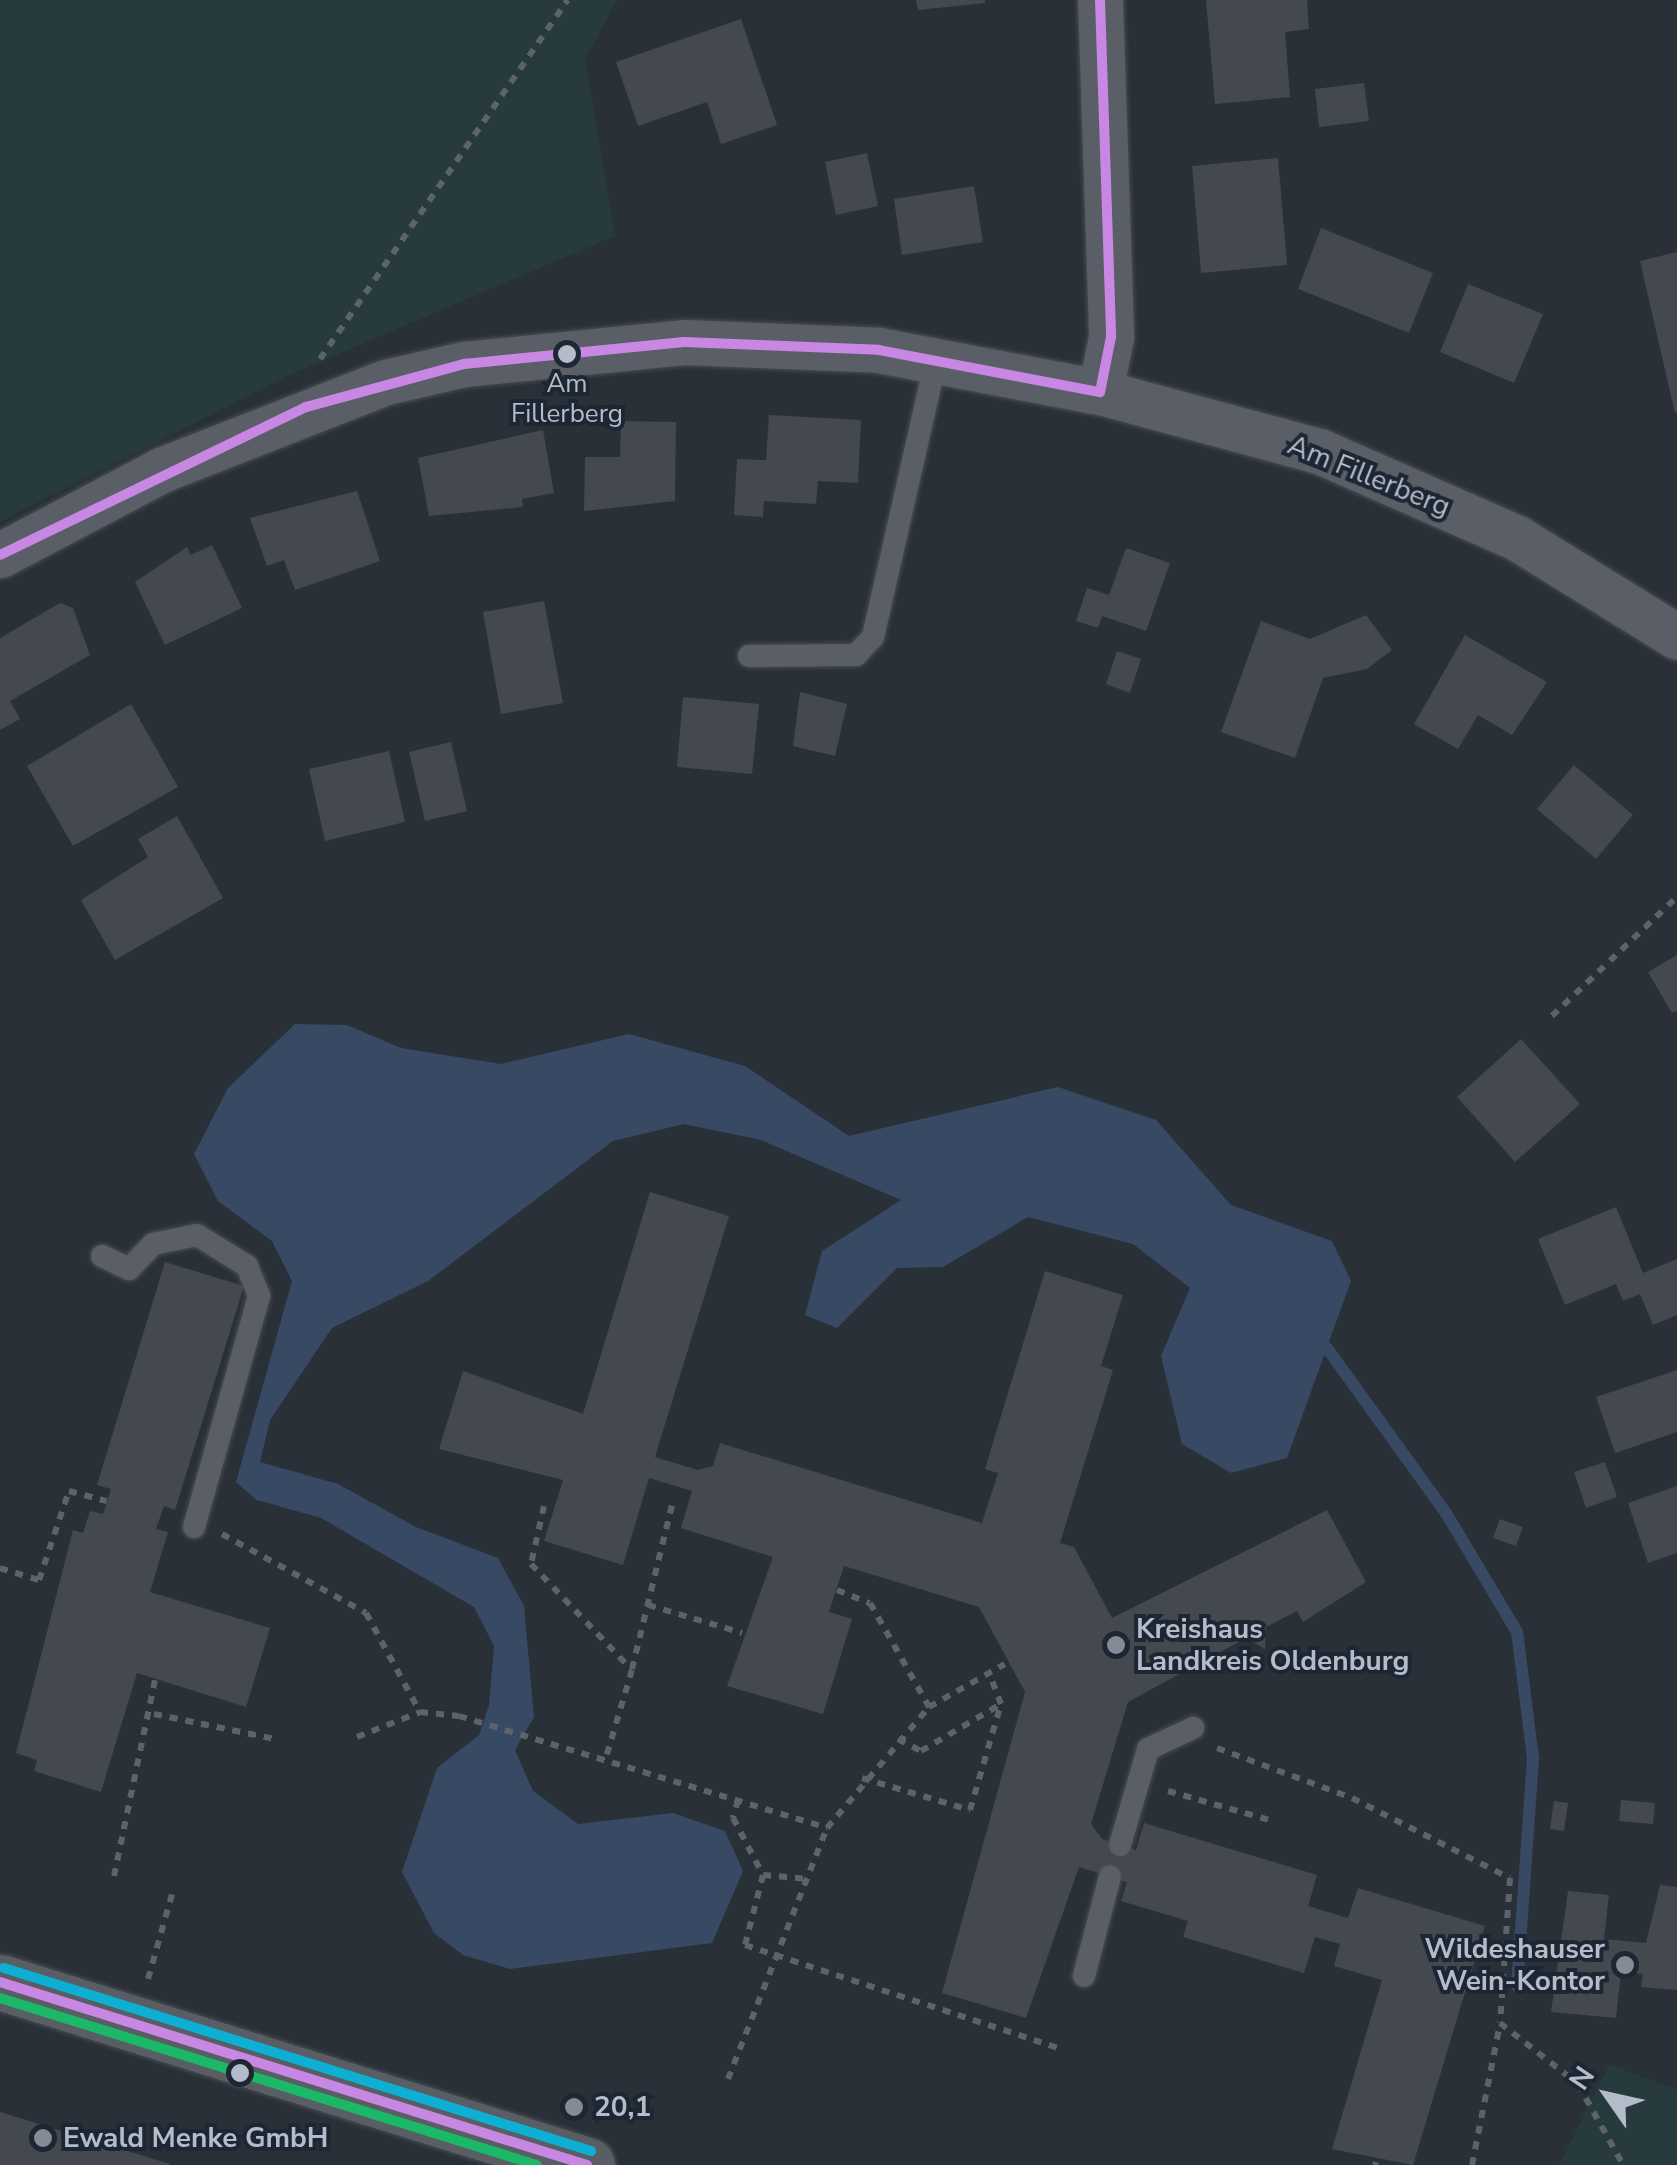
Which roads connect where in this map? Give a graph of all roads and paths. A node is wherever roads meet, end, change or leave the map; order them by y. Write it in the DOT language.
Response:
graph roads {
  1 [pos="568,0"];
  2 [pos="1100,0"];
  3 [pos="936,359"];
  4 [pos="1100,392"];
  5 [pos="306,407"];
  6 [pos="0,555"];
  7 [pos="1677,637"];
  8 [pos="750,656"];
  9 [pos="1677,897"];
  10 [pos="1552,1016"];
  11 [pos="102,1256"];
  12 [pos="107,1501"];
  13 [pos="673,1502"];
  14 [pos="544,1506"];
  15 [pos="194,1527"];
  16 [pos="0,1568"];
  17 [pos="837,1590"];
  18 [pos="648,1605"];
  19 [pos="742,1633"];
  20 [pos="1005,1664"];
  21 [pos="632,1670"];
  22 [pos="989,1672"];
  23 [pos="154,1679"];
  24 [pos="1002,1704"];
  25 [pos="929,1707"];
  26 [pos="420,1712"];
  27 [pos="154,1714"];
  28 [pos="1193,1728"];
  29 [pos="357,1737"];
  30 [pos="276,1739"];
  31 [pos="898,1739"];
  32 [pos="606,1757"];
  33 [pos="862,1778"];
  34 [pos="1138,1782"];
  35 [pos="738,1800"];
  36 [pos="1269,1820"];
  37 [pos="827,1828"];
  38 [pos="1120,1845"];
  39 [pos="763,1875"];
  40 [pos="114,1876"];
  41 [pos="1110,1876"];
  42 [pos="809,1879"];
  43 [pos="172,1894"];
  44 [pos="782,1960"];
  45 [pos="1084,1976"];
  46 [pos="0,1982"];
  47 [pos="136,2022"];
  48 [pos="1500,2023"];
  49 [pos="1059,2048"];
  50 [pos="728,2079"];
  51 [pos="587,2165"];
  52 [pos="1472,2165"];
  53 [pos="1623,2165"];
  1 -- 5 [label="path"];
  2 -- 4 [label="street"];
  3 -- 4 [label="street, Am Fillerberg"];
  3 -- 5 [label="street, Am Fillerberg"];
  3 -- 8 [label="lane"];
  4 -- 7 [label="street, Am Fillerberg"];
  5 -- 6 [label="street, Am Fillerberg"];
  9 -- 10 [label="path"];
  11 -- 15 [label="lane"];
  12 -- 16 [label="path"];
  13 -- 18 [label="path"];
  14 -- 21 [label="path"];
  15 -- 26 [label="path"];
  17 -- 25 [label="path"];
  18 -- 19 [label="path"];
  18 -- 21 [label="path"];
  20 -- 22 [label="path"];
  21 -- 32 [label="path"];
  22 -- 24 [label="path"];
  22 -- 25 [label="path"];
  23 -- 27 [label="path"];
  24 -- 31 [label="path"];
  24 -- 33 [label="path"];
  25 -- 31 [label="path"];
  26 -- 29 [label="path"];
  26 -- 32 [label="path"];
  27 -- 30 [label="path"];
  27 -- 40 [label="path"];
  28 -- 34 [label="lane"];
  28 -- 48 [label="path"];
  31 -- 33 [label="path"];
  32 -- 35 [label="path"];
  33 -- 37 [label="path"];
  34 -- 36 [label="path"];
  34 -- 38 [label="lane"];
  35 -- 37 [label="path"];
  35 -- 39 [label="path"];
  37 -- 42 [label="path"];
  39 -- 42 [label="path"];
  39 -- 44 [label="path"];
  41 -- 45 [label="lane"];
  42 -- 44 [label="path"];
  43 -- 47 [label="path"];
  44 -- 49 [label="path"];
  44 -- 50 [label="path"];
  46 -- 47 [label="main road"];
  47 -- 51 [label="main road"];
  48 -- 52 [label="path"];
  48 -- 53 [label="path"];
}
